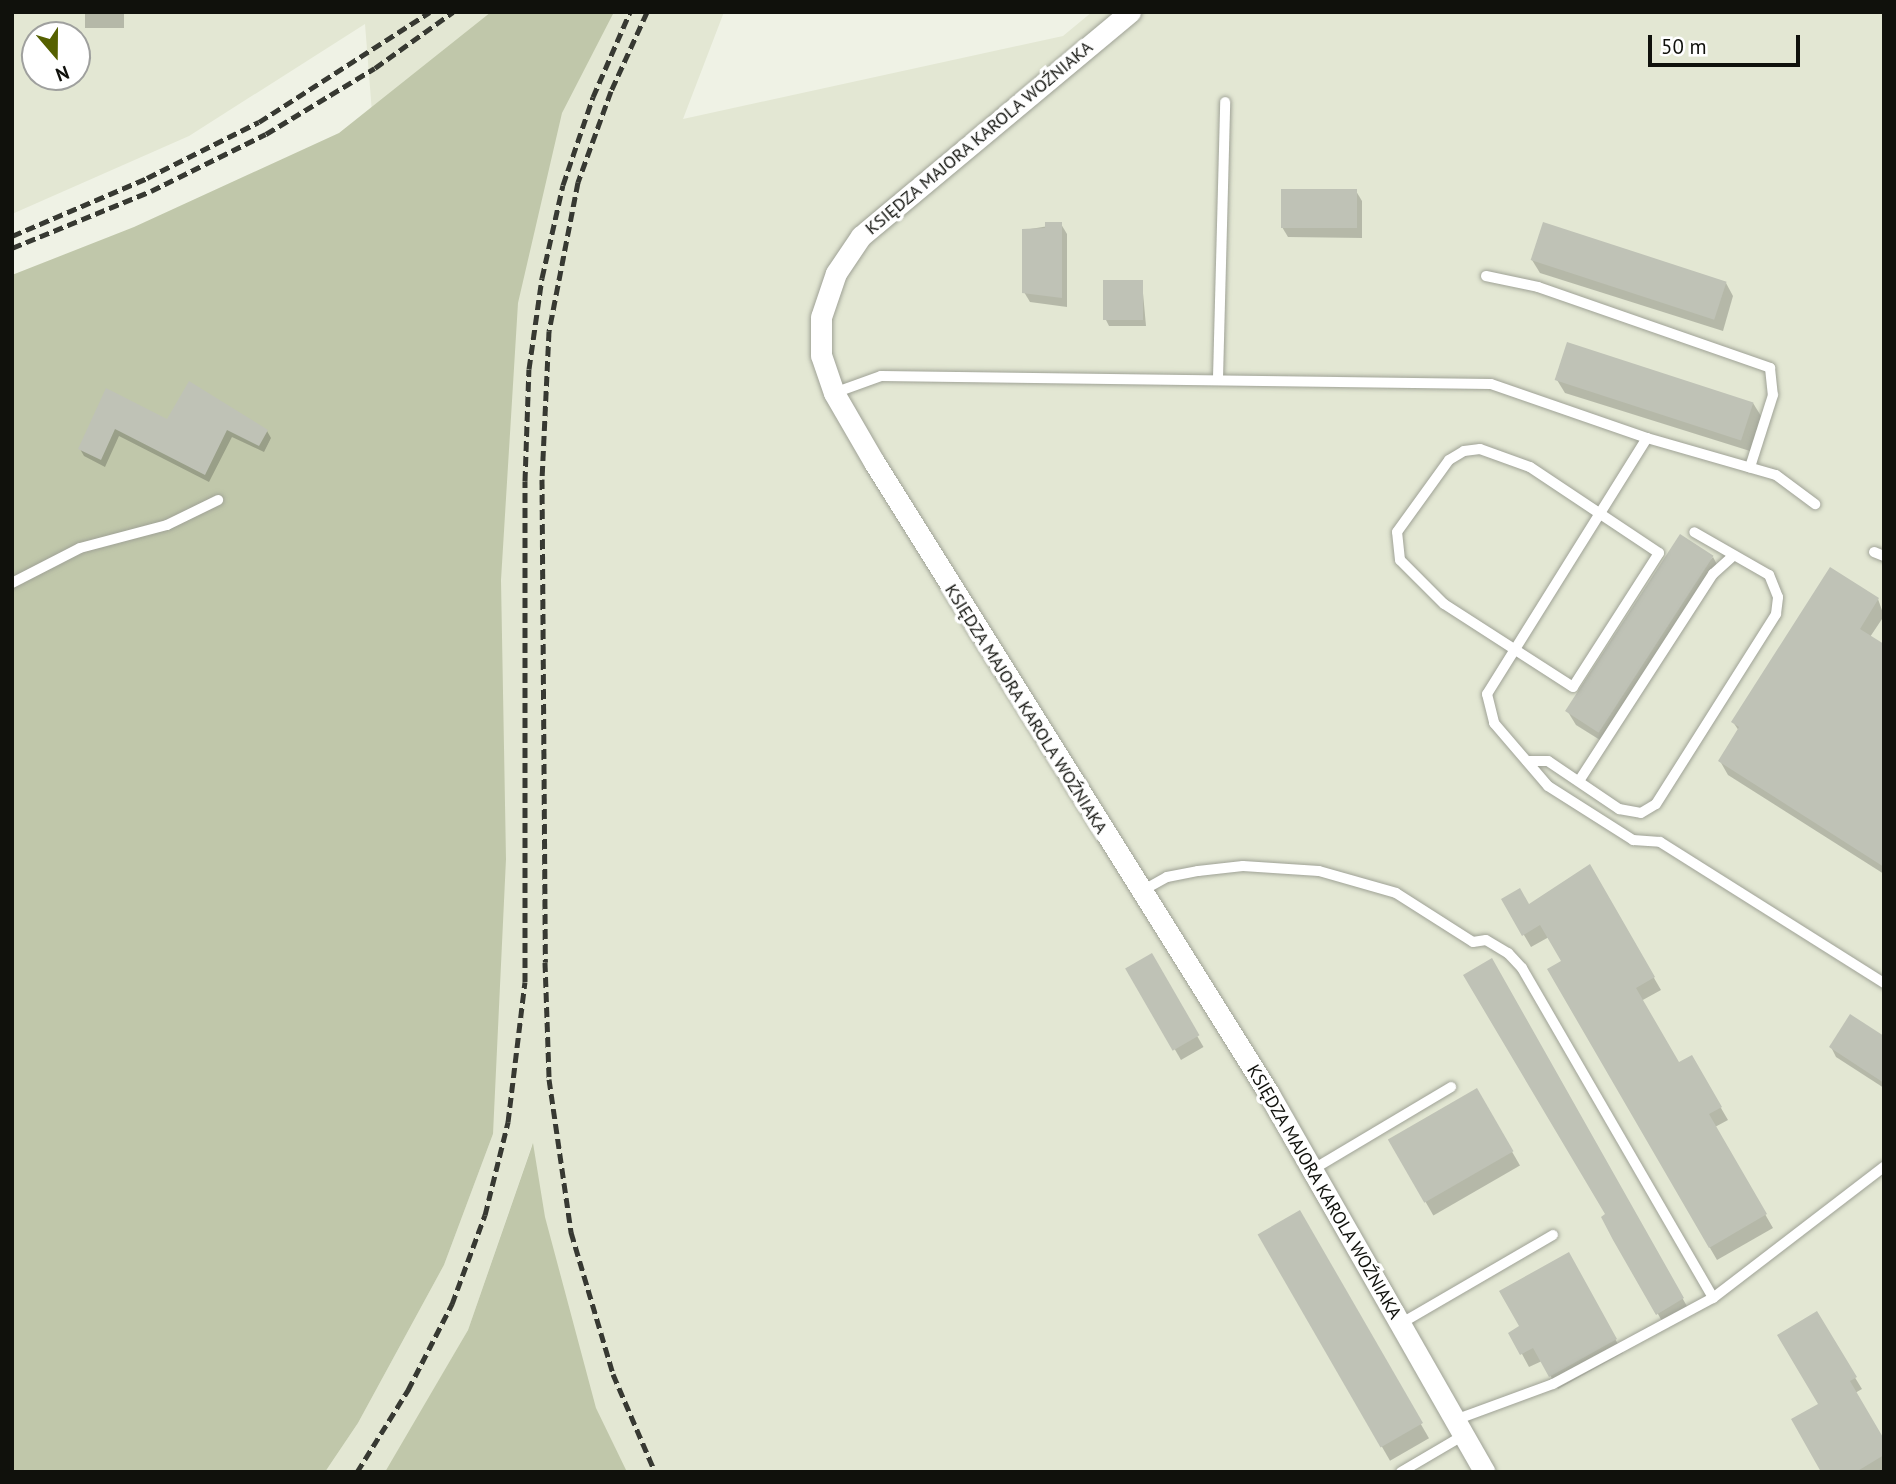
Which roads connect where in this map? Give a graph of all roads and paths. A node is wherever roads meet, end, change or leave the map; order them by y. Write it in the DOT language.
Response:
graph roads {
  1 [pos="1130,12"];
  2 [pos="1225,102"];
  3 [pos="1486,276"];
  4 [pos="1218,378"];
  5 [pos="834,393"];
  6 [pos="1647,438"];
  7 [pos="1750,467"];
  8 [pos="218,499"];
  9 [pos="1815,504"];
  10 [pos="1602,514"];
  11 [pos="1694,532"];
  12 [pos="1732,557"];
  13 [pos="12,583"];
  14 [pos="1514,650"];
  15 [pos="1527,761"];
  16 [pos="1579,780"];
  17 [pos="1140,892"];
  18 [pos="1884,983"];
  19 [pos="1451,1087"];
  20 [pos="1884,1167"];
  21 [pos="1312,1170"];
  22 [pos="1553,1235"];
  23 [pos="1713,1298"];
  24 [pos="1400,1324"];
  25 [pos="1459,1427"];
  26 [pos="1401,1472"];
  27 [pos="1485,1472"];
  1 -- 5 [label="street, KSIĘDZA MAJORA KAROLA WOŹNIAKA"];
  2 -- 4 [label="lane"];
  3 -- 7 [label="lane"];
  4 -- 5 [label="lane"];
  4 -- 6 [label="lane"];
  5 -- 17 [label="street, KSIĘDZA MAJORA KAROLA WOŹNIAKA"];
  6 -- 7 [label="lane"];
  6 -- 10 [label="lane"];
  7 -- 9 [label="lane"];
  8 -- 13 [label="lane"];
  10 -- 14 [label="lane"];
  10 -- 14 [label="lane"];
  10 -- 14 [label="lane"];
  11 -- 12 [label="lane"];
  12 -- 16 [label="lane"];
  12 -- 16 [label="lane"];
  14 -- 15 [label="lane"];
  15 -- 16 [label="lane"];
  15 -- 18 [label="lane"];
  17 -- 21 [label="street, KSIĘDZA MAJORA KAROLA WOŹNIAKA"];
  17 -- 23 [label="lane"];
  19 -- 21 [label="lane"];
  20 -- 23 [label="lane"];
  21 -- 24 [label="street, KSIĘDZA MAJORA KAROLA WOŹNIAKA"];
  22 -- 24 [label="lane"];
  23 -- 25 [label="lane"];
  24 -- 25 [label="street, KSIĘDZA MAJORA KAROLA WOŹNIAKA"];
  25 -- 26 [label="lane"];
  25 -- 27 [label="street, KSIĘDZA MAJORA KAROLA WOŹNIAKA"];
}
